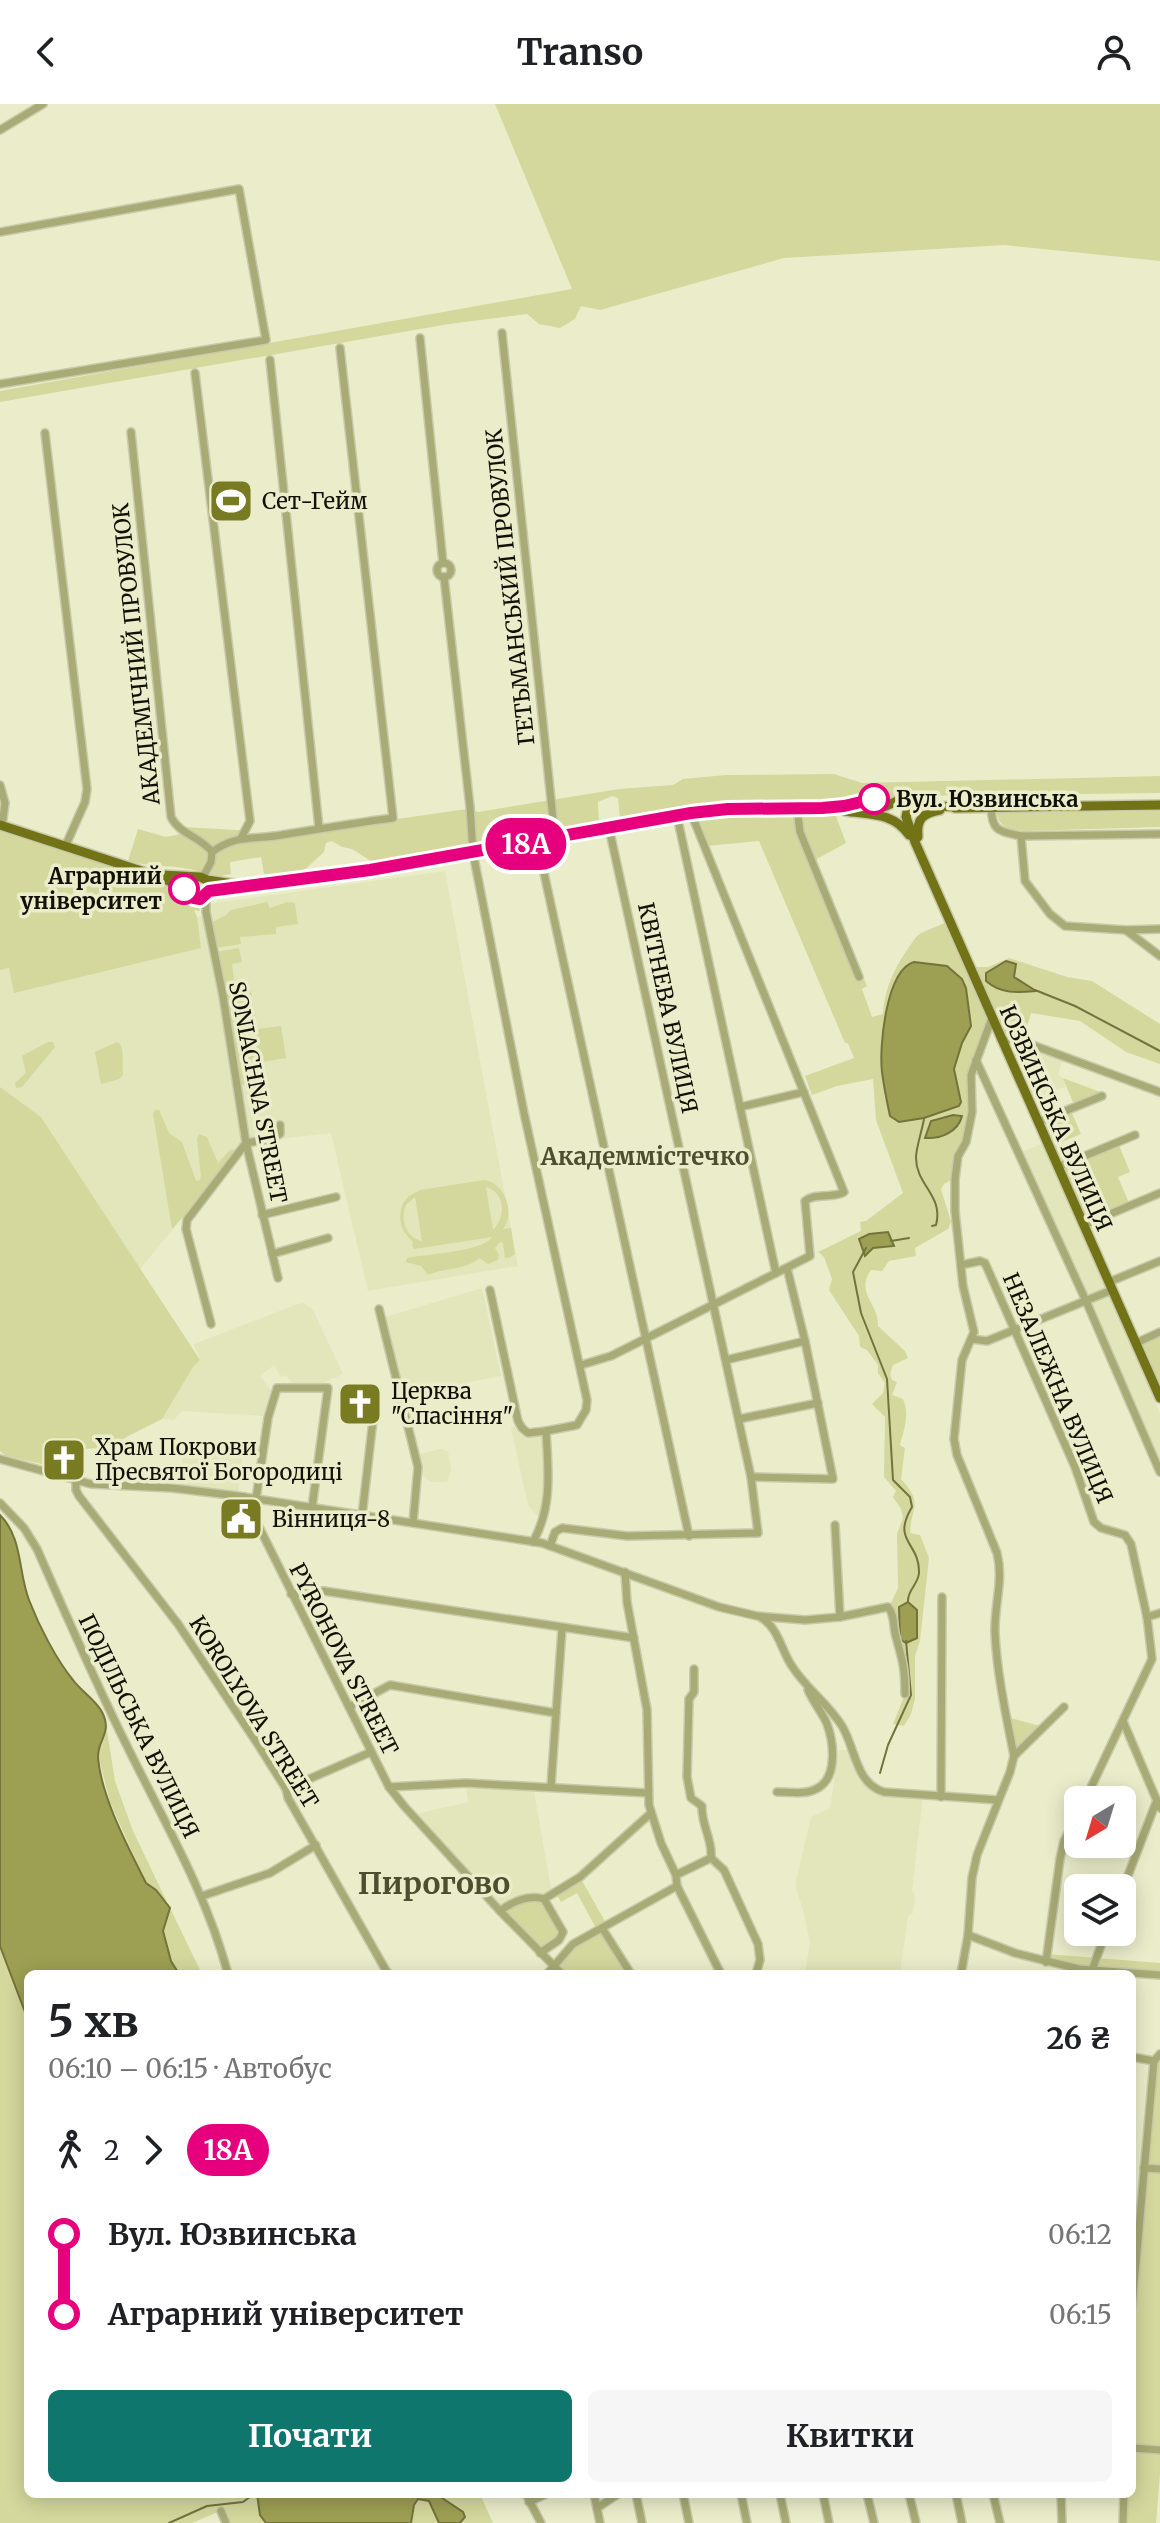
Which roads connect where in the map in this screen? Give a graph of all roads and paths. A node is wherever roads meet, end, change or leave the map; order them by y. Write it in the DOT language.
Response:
graph roads {
  1 [pos="43,104"];
  2 [pos="0,130"];
  3 [pos="0,232"];
  4 [pos="502,333"];
  5 [pos="420,338"];
  6 [pos="340,348"];
  7 [pos="270,360"];
  8 [pos="195,373"];
  9 [pos="0,384"];
  10 [pos="131,432"];
  11 [pos="45,433"];
  12 [pos="0,785"];
  13 [pos="1160,805"];
  14 [pos="958,807"];
  15 [pos="991,807"];
  16 [pos="824,808"];
  17 [pos="946,808"];
  18 [pos="797,809"];
  19 [pos="902,809"];
  20 [pos="845,811"];
  21 [pos="691,813"];
  22 [pos="677,816"];
  23 [pos="1,825"];
  24 [pos="319,828"];
  25 [pos="609,828"];
  26 [pos="1160,834"];
  27 [pos="1021,836"];
  28 [pos="241,838"];
  29 [pos="555,838"];
  30 [pos="537,841"];
  31 [pos="65,847"];
  32 [pos="212,852"];
  33 [pos="920,852"];
  34 [pos="473,853"];
  35 [pos="132,869"];
  36 [pos="202,878"];
  37 [pos="266,884"];
  38 [pos="200,894"];
  39 [pos="1160,929"];
  40 [pos="1126,930"];
  41 [pos="1160,956"];
  42 [pos="859,977"];
  43 [pos="992,1018"];
  44 [pos="1001,1040"];
  45 [pos="976,1060"];
  46 [pos="804,1092"];
  47 [pos="1160,1092"];
  48 [pos="1102,1096"];
  49 [pos="740,1107"];
  50 [pos="1038,1122"];
  51 [pos="280,1125"];
  52 [pos="1135,1135"];
  53 [pos="246,1143"];
  54 [pos="1058,1167"];
  55 [pos="1160,1193"];
  56 [pos="336,1197"];
  57 [pos="262,1215"];
  58 [pos="1084,1225"];
  59 [pos="328,1238"];
  60 [pos="272,1254"];
  61 [pos="1160,1261"];
  62 [pos="961,1265"];
  63 [pos="787,1268"];
  64 [pos="776,1273"];
  65 [pos="278,1278"];
  66 [pos="1110,1286"];
  67 [pos="490,1290"];
  68 [pos="1086,1301"];
  69 [pos="715,1305"];
  70 [pos="379,1309"];
  71 [pos="211,1324"];
  72 [pos="1016,1329"];
  73 [pos="1160,1332"];
  74 [pos="646,1339"];
  75 [pos="972,1339"];
  76 [pos="805,1341"];
  77 [pos="1136,1343"];
  78 [pos="726,1360"];
  79 [pos="581,1365"];
  80 [pos="1160,1398"];
  81 [pos="818,1403"];
  82 [pos="739,1419"];
  83 [pos="373,1420"];
  84 [pos="546,1431"];
  85 [pos="0,1459"];
  86 [pos="1160,1472"];
  87 [pos="751,1477"];
  88 [pos="76,1480"];
  89 [pos="244,1497"];
  90 [pos="256,1499"];
  91 [pos="0,1503"];
  92 [pos="312,1508"];
  93 [pos="362,1516"];
  94 [pos="413,1523"];
  95 [pos="835,1525"];
  96 [pos="689,1536"];
  97 [pos="533,1542"];
  98 [pos="550,1546"];
  99 [pos="625,1572"];
  100 [pos="291,1594"];
  101 [pos="942,1597"];
  102 [pos="1160,1613"];
  103 [pos="757,1616"];
  104 [pos="840,1617"];
  105 [pos="1147,1617"];
  106 [pos="562,1629"];
  107 [pos="634,1638"];
  108 [pos="694,1669"];
  109 [pos="806,1684"];
  110 [pos="905,1694"];
  111 [pos="349,1707"];
  112 [pos="1064,1707"];
  113 [pos="556,1713"];
  114 [pos="1123,1721"];
  115 [pos="371,1752"];
  116 [pos="1014,1756"];
  117 [pos="551,1786"];
  118 [pos="1092,1786"];
  119 [pos="389,1787"];
  120 [pos="286,1789"];
  121 [pos="777,1792"];
  122 [pos="648,1793"];
  123 [pos="941,1797"];
  124 [pos="998,1800"];
  125 [pos="1158,1804"];
  126 [pos="651,1813"];
  127 [pos="1064,1841"];
  128 [pos="316,1845"];
  129 [pos="711,1858"];
  130 [pos="1129,1874"];
  131 [pos="676,1875"];
  132 [pos="677,1886"];
  133 [pos="202,1896"];
  134 [pos="544,1899"];
  135 [pos="500,1911"];
  136 [pos="602,1928"];
  137 [pos="968,1935"];
  138 [pos="1101,1946"];
  139 [pos="540,1953"];
  140 [pos="1046,1962"];
  141 [pos="556,1967"];
  142 [pos="227,1970"];
  143 [pos="386,1970"];
  144 [pos="552,1970"];
  145 [pos="559,1970"];
  146 [pos="628,1970"];
  147 [pos="719,1970"];
  148 [pos="757,1970"];
  149 [pos="962,1970"];
  150 [pos="1072,1970"];
  151 [pos="1092,1970"];
  152 [pos="1136,1973"];
  153 [pos="1160,1975"];
  154 [pos="1136,2057"];
  155 [pos="1157,2058"];
  156 [pos="1144,2168"];
  157 [pos="1160,2169"];
  158 [pos="1136,2249"];
  159 [pos="1136,2448"];
  160 [pos="1160,2450"];
  161 [pos="528,2498"];
  162 [pos="595,2498"];
  163 [pos="612,2498"];
  164 [pos="637,2498"];
  165 [pos="684,2498"];
  166 [pos="742,2498"];
  167 [pos="781,2498"];
  168 [pos="824,2498"];
  169 [pos="868,2498"];
  170 [pos="910,2498"];
  171 [pos="957,2498"];
  172 [pos="994,2498"];
  173 [pos="1061,2498"];
  174 [pos="1124,2498"];
  175 [pos="597,2508"];
  176 [pos="221,2511"];
  177 [pos="226,2523"];
  178 [pos="541,2523"];
  179 [pos="600,2523"];
  180 [pos="642,2523"];
  181 [pos="689,2523"];
  182 [pos="747,2523"];
  183 [pos="786,2523"];
  184 [pos="829,2523"];
  185 [pos="874,2523"];
  186 [pos="916,2523"];
  187 [pos="962,2523"];
  188 [pos="1000,2523"];
  189 [pos="1062,2523"];
  190 [pos="1123,2523"];
  1 -- 2 [label="street"];
  3 -- 9 [label="street"];
  4 -- 29 [label="street, ГЕТЬМАНСЬКИЙ ПРОВУЛОК"];
  5 -- 34 [label="street"];
  6 -- 24 [label="street"];
  7 -- 24 [label="street"];
  8 -- 28 [label="street"];
  10 -- 32 [label="street, АКАДЕМІЧНИЙ ПРОВУЛОК"];
  11 -- 31 [label="street"];
  12 -- 23 [label="street"];
  13 -- 15 [label="main road"];
  14 -- 15 [label="main road"];
  14 -- 17 [label="main road"];
  14 -- 19 [label="main road"];
  15 -- 27 [label="street"];
  16 -- 18 [label="main road"];
  16 -- 19 [label="main road"];
  16 -- 20 [label="main road"];
  17 -- 19 [label="main road"];
  17 -- 33 [label="main road"];
  18 -- 21 [label="main road"];
  18 -- 42 [label="street"];
  19 -- 20 [label="main road"];
  19 -- 33 [label="main road"];
  20 -- 33 [label="main road"];
  21 -- 22 [label="main road"];
  21 -- 46 [label="street"];
  22 -- 25 [label="main road"];
  22 -- 49 [label="street"];
  23 -- 31 [label="main road"];
  24 -- 28 [label="street"];
  25 -- 29 [label="main road"];
  25 -- 69 [label="street, КВІТНЕВА ВУЛИЦЯ"];
  26 -- 27 [label="street"];
  27 -- 40 [label="street"];
  28 -- 32 [label="street"];
  29 -- 30 [label="main road"];
  30 -- 34 [label="main road"];
  30 -- 74 [label="street"];
  31 -- 35 [label="main road"];
  32 -- 36 [label="street"];
  33 -- 43 [label="main road, ЮЗВИНСЬКА ВУЛИЦЯ"];
  34 -- 37 [label="main road"];
  34 -- 79 [label="street"];
  35 -- 36 [label="main road"];
  35 -- 38 [label="main road"];
  36 -- 37 [label="main road"];
  36 -- 38 [label="main road"];
  36 -- 38 [label="main road"];
  37 -- 38 [label="main road"];
  38 -- 53 [label="street, SONIACHNA STREET"];
  39 -- 40 [label="street"];
  40 -- 41 [label="street"];
  43 -- 44 [label="main road, ЮЗВИНСЬКА ВУЛИЦЯ"];
  43 -- 45 [label="street"];
  44 -- 47 [label="street"];
  44 -- 50 [label="main road, ЮЗВИНСЬКА ВУЛИЦЯ"];
  45 -- 62 [label="street"];
  45 -- 68 [label="street"];
  46 -- 49 [label="street"];
  46 -- 63 [label="street"];
  48 -- 50 [label="street"];
  49 -- 64 [label="street"];
  50 -- 54 [label="main road, ЮЗВИНСЬКА ВУЛИЦЯ"];
  51 -- 53 [label="street"];
  52 -- 54 [label="street"];
  53 -- 57 [label="street, SONIACHNA STREET"];
  53 -- 71 [label="street"];
  54 -- 58 [label="main road, ЮЗВИНСЬКА ВУЛИЦЯ"];
  55 -- 58 [label="street"];
  56 -- 57 [label="street"];
  57 -- 60 [label="street, SONIACHNA STREET"];
  58 -- 66 [label="main road, ЮЗВИНСЬКА ВУЛИЦЯ"];
  59 -- 60 [label="street"];
  60 -- 65 [label="street, SONIACHNA STREET"];
  61 -- 66 [label="street"];
  62 -- 72 [label="street, НЕЗАЛЕЖНА ВУЛИЦЯ"];
  62 -- 75 [label="street"];
  63 -- 64 [label="street"];
  63 -- 76 [label="street"];
  64 -- 69 [label="street"];
  66 -- 68 [label="street"];
  66 -- 77 [label="main road, ЮЗВИНСЬКА ВУЛИЦЯ"];
  67 -- 84 [label="street"];
  68 -- 72 [label="street"];
  68 -- 86 [label="street"];
  69 -- 74 [label="street"];
  69 -- 78 [label="street, КВІТНЕВА ВУЛИЦЯ"];
  70 -- 94 [label="street"];
  72 -- 75 [label="street"];
  72 -- 105 [label="street, НЕЗАЛЕЖНА ВУЛИЦЯ"];
  73 -- 77 [label="street"];
  74 -- 79 [label="street"];
  74 -- 96 [label="street"];
  75 -- 116 [label="street"];
  76 -- 78 [label="street"];
  76 -- 81 [label="street"];
  77 -- 80 [label="main road, ЮЗВИНСЬКА ВУЛИЦЯ"];
  78 -- 82 [label="street, КВІТНЕВА ВУЛИЦЯ"];
  79 -- 84 [label="street"];
  81 -- 82 [label="street"];
  81 -- 87 [label="street"];
  82 -- 87 [label="street, КВІТНЕВА ВУЛИЦЯ"];
  83 -- 93 [label="street"];
  84 -- 97 [label="street"];
  85 -- 88 [label="street"];
  87 -- 96 [label="street, КВІТНЕВА ВУЛИЦЯ"];
  88 -- 89 [label="street"];
  88 -- 120 [label="street, KOROLYOVA STREET"];
  89 -- 90 [label="street"];
  89 -- 100 [label="street, PYROHOVA STREET"];
  90 -- 92 [label="street"];
  90 -- 92 [label="street"];
  91 -- 133 [label="street, ПОДІЛЬСЬКА ВУЛИЦЯ"];
  92 -- 93 [label="street"];
  93 -- 94 [label="street"];
  94 -- 97 [label="street"];
  95 -- 104 [label="street"];
  96 -- 98 [label="street"];
  97 -- 98 [label="street"];
  98 -- 99 [label="street"];
  99 -- 103 [label="street"];
  99 -- 107 [label="street"];
  100 -- 106 [label="street"];
  100 -- 111 [label="street, PYROHOVA STREET"];
  101 -- 123 [label="street"];
  102 -- 105 [label="street"];
  103 -- 104 [label="street"];
  103 -- 109 [label="street"];
  104 -- 110 [label="street"];
  105 -- 114 [label="street, НЕЗАЛЕЖНА ВУЛИЦЯ"];
  106 -- 107 [label="street"];
  106 -- 113 [label="street"];
  107 -- 122 [label="street"];
  108 -- 129 [label="street"];
  109 -- 121 [label="street"];
  109 -- 123 [label="street"];
  111 -- 113 [label="street"];
  111 -- 115 [label="street, PYROHOVA STREET"];
  112 -- 116 [label="street"];
  113 -- 117 [label="street"];
  114 -- 118 [label="street, НЕЗАЛЕЖНА ВУЛИЦЯ"];
  114 -- 125 [label="street"];
  115 -- 119 [label="street, PYROHOVA STREET"];
  115 -- 120 [label="street"];
  116 -- 124 [label="street"];
  117 -- 119 [label="street"];
  117 -- 122 [label="street"];
  119 -- 135 [label="street, PYROHOVA STREET"];
  120 -- 128 [label="street, KOROLYOVA STREET"];
  122 -- 126 [label="street"];
  123 -- 124 [label="street"];
  124 -- 137 [label="street"];
  125 -- 130 [label="street"];
  126 -- 131 [label="street"];
  126 -- 134 [label="street"];
  127 -- 140 [label="street"];
  128 -- 133 [label="street"];
  128 -- 143 [label="street, KOROLYOVA STREET"];
  129 -- 131 [label="street"];
  129 -- 148 [label="street"];
  131 -- 132 [label="street"];
  132 -- 136 [label="street"];
  132 -- 147 [label="street"];
  133 -- 142 [label="street, ПОДІЛЬСЬКА ВУЛИЦЯ"];
  134 -- 135 [label="street"];
  134 -- 139 [label="street"];
  135 -- 139 [label="street, PYROHOVA STREET"];
  136 -- 141 [label="street"];
  136 -- 146 [label="street"];
  137 -- 140 [label="street"];
  137 -- 149 [label="street"];
  138 -- 151 [label="street"];
  139 -- 141 [label="street, PYROHOVA STREET"];
  140 -- 150 [label="street"];
  141 -- 144 [label="street"];
  141 -- 145 [label="street, PYROHOVA STREET"];
  152 -- 153 [label="street"];
  154 -- 155 [label="street"];
  155 -- 156 [label="street"];
  156 -- 157 [label="street"];
  156 -- 158 [label="street"];
  159 -- 160 [label="street"];
  161 -- 178 [label="street"];
  162 -- 175 [label="street"];
  163 -- 175 [label="street"];
  164 -- 180 [label="street"];
  165 -- 181 [label="street"];
  166 -- 182 [label="street"];
  167 -- 183 [label="street"];
  168 -- 184 [label="street"];
  169 -- 185 [label="street"];
  170 -- 186 [label="street"];
  171 -- 187 [label="street"];
  172 -- 188 [label="street"];
  173 -- 189 [label="street"];
  174 -- 190 [label="street"];
  175 -- 179 [label="street"];
  176 -- 177 [label="street"];
}
